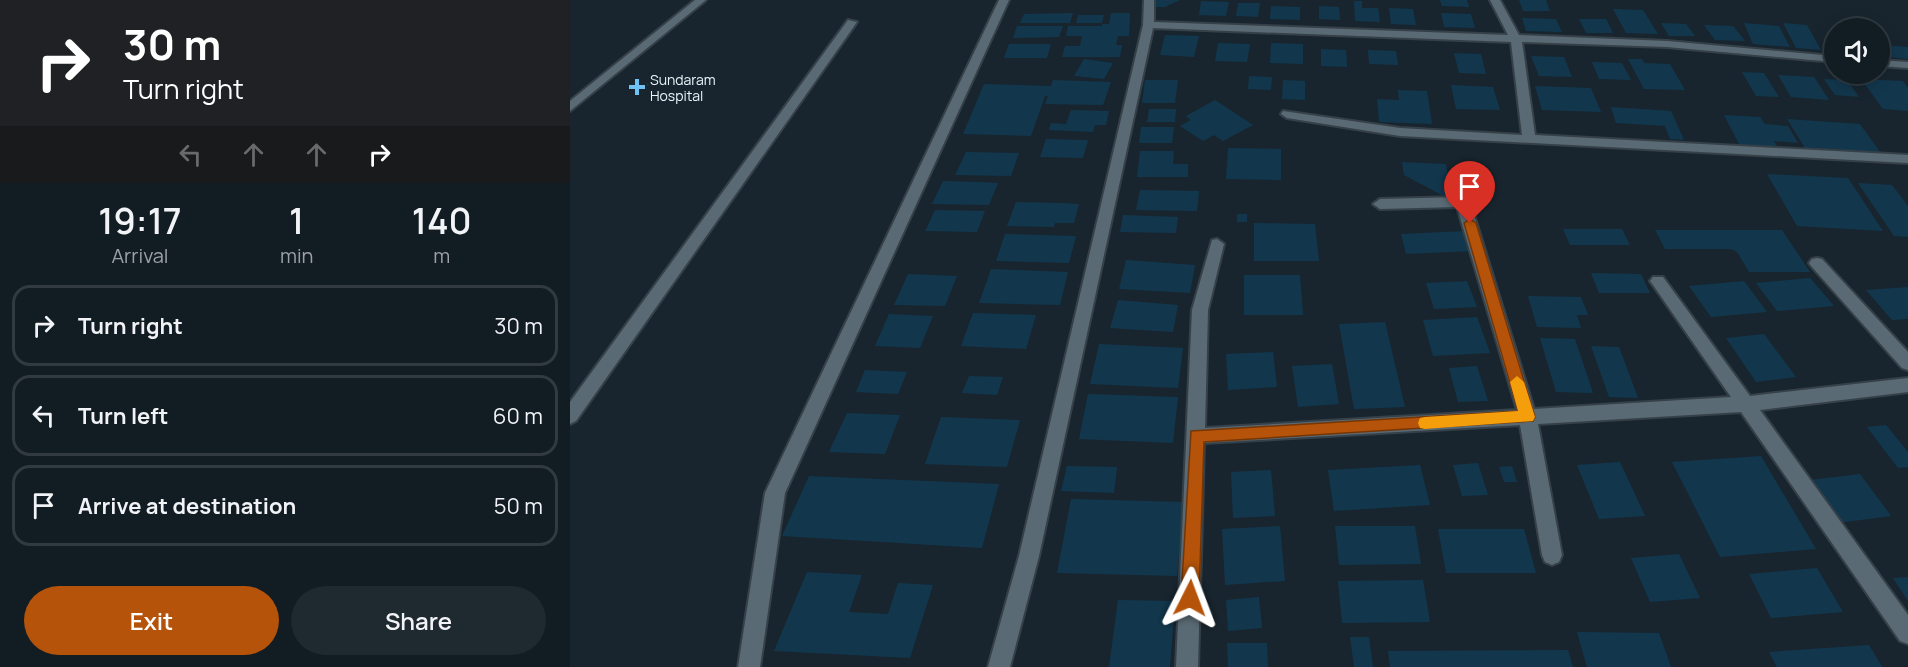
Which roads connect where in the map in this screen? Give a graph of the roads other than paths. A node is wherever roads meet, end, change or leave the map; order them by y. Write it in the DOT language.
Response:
graph roads {
  1 [pos="701,0"];
  2 [pos="1004,0"];
  3 [pos="1149,0"];
  4 [pos="1495,0"];
  5 [pos="852,22"];
  6 [pos="1148,25"];
  7 [pos="1516,40"];
  8 [pos="1824,57"];
  9 [pos="1890,64"];
  10 [pos="1908,65"];
  11 [pos="570,107"];
  12 [pos="1287,114"];
  13 [pos="1529,139"];
  14 [pos="1908,159"];
  15 [pos="1380,204"];
  16 [pos="1217,244"];
  17 [pos="1817,263"];
  18 [pos="1658,281"];
  19 [pos="1908,363"];
  20 [pos="1908,385"];
  21 [pos="1747,404"];
  22 [pos="570,416"];
  23 [pos="1528,417"];
  24 [pos="1197,436"];
  25 [pos="1552,555"];
  26 [pos="1908,633"];
  27 [pos="749,667"];
  28 [pos="999,667"];
  29 [pos="1187,667"];
  1 -- 11 [label="street"];
  2 -- 27 [label="street"];
  3 -- 6 [label="street"];
  4 -- 7 [label="street"];
  5 -- 22 [label="street"];
  6 -- 7 [label="street"];
  6 -- 28 [label="street"];
  7 -- 8 [label="street"];
  7 -- 13 [label="street"];
  9 -- 10 [label="street"];
  12 -- 13 [label="street"];
  13 -- 14 [label="street"];
  15 -- 23 [label="street"];
  16 -- 24 [label="street"];
  17 -- 19 [label="street"];
  18 -- 21 [label="street"];
  20 -- 21 [label="street"];
  21 -- 23 [label="street"];
  21 -- 26 [label="street"];
  23 -- 24 [label="street"];
  23 -- 25 [label="street"];
  24 -- 29 [label="street"];
}
